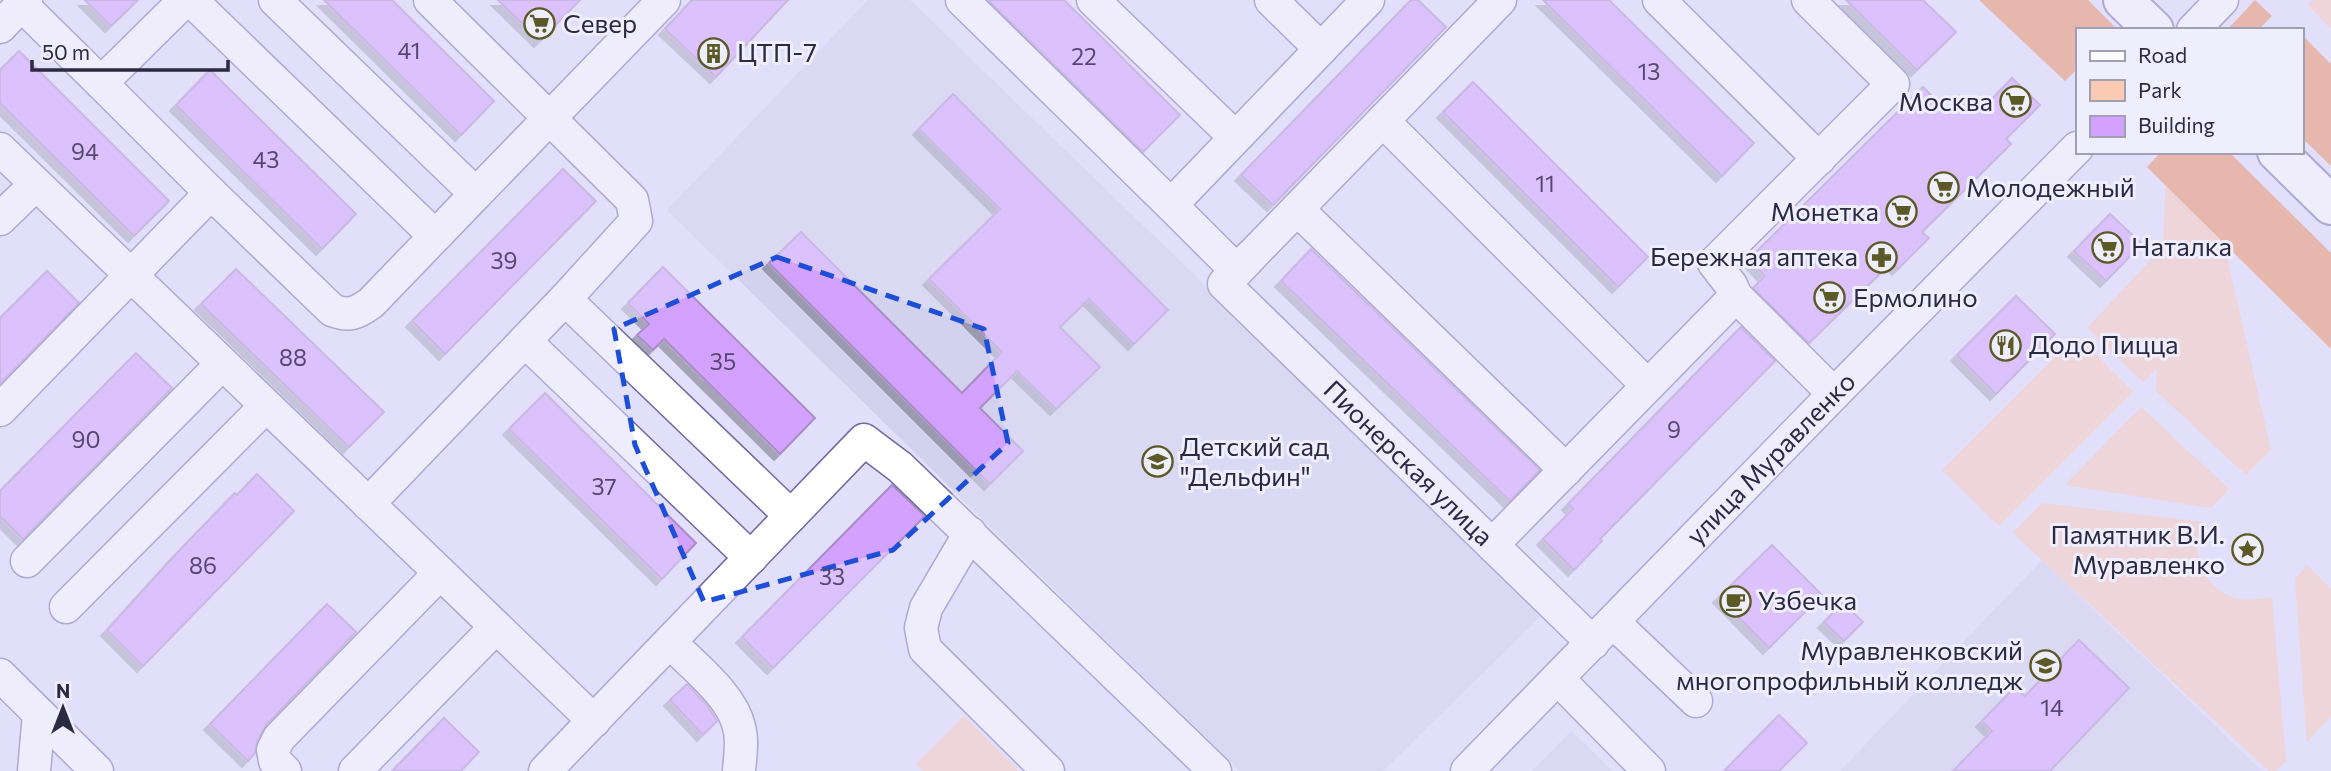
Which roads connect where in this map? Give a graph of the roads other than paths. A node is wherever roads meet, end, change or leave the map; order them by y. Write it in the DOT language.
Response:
graph roads {
  1 [pos="185,0"];
  2 [pos="191,0"];
  3 [pos="275,0"];
  4 [pos="430,0"];
  5 [pos="664,0"];
  6 [pos="962,0"];
  7 [pos="1093,0"];
  8 [pos="1271,0"];
  9 [pos="1368,0"];
  10 [pos="1500,0"];
  11 [pos="1659,0"];
  12 [pos="1808,0"];
  13 [pos="2123,0"];
  14 [pos="2222,0"];
  15 [pos="24,2"];
  16 [pos="0,27"];
  17 [pos="2152,28"];
  18 [pos="2195,28"];
  19 [pos="1321,49"];
  20 [pos="101,83"];
  21 [pos="550,118"];
  22 [pos="1382,121"];
  23 [pos="1235,137"];
  24 [pos="0,149"];
  25 [pos="2076,149"];
  26 [pos="2279,154"];
  27 [pos="1819,159"];
  28 [pos="36,184"];
  29 [pos="211,193"];
  30 [pos="476,194"];
  31 [pos="1171,205"];
  32 [pos="2331,205"];
  33 [pos="1297,209"];
  34 [pos="0,219"];
  35 [pos="435,236"];
  36 [pos="1252,256"];
  37 [pos="130,275"];
  38 [pos="1736,296"];
  39 [pos="565,299"];
  40 [pos="525,341"];
  41 [pos="222,364"];
  42 [pos="1647,386"];
  43 [pos="1834,394"];
  44 [pos="266,405"];
  45 [pos="0,410"];
  46 [pos="1566,470"];
  47 [pos="368,504"];
  48 [pos="791,516"];
  49 [pos="970,533"];
  50 [pos="1492,545"];
  51 [pos="751,558"];
  52 [pos="27,561"];
  53 [pos="440,573"];
  54 [pos="66,607"];
  55 [pos="496,627"];
  56 [pos="1603,633"];
  57 [pos="670,642"];
  58 [pos="0,676"];
  59 [pos="1558,679"];
  60 [pos="1696,701"];
  61 [pos="39,714"];
  62 [pos="594,721"];
  63 [pos="34,771"];
  64 [pos="97,771"];
  65 [pos="285,771"];
  66 [pos="355,771"];
  67 [pos="545,771"];
  68 [pos="739,771"];
  69 [pos="1048,771"];
  70 [pos="1215,771"];
  71 [pos="1467,771"];
  72 [pos="1649,771"];
  1 -- 20 [label="street"];
  2 -- 35 [label="street"];
  3 -- 30 [label="street"];
  4 -- 21 [label="street"];
  5 -- 21 [label="street"];
  6 -- 31 [label="street"];
  7 -- 23 [label="street"];
  8 -- 19 [label="street"];
  9 -- 19 [label="street"];
  10 -- 22 [label="street"];
  11 -- 27 [label="street"];
  12 -- 27 [label="street"];
  13 -- 17 [label="main road"];
  14 -- 18 [label="street"];
  15 -- 16 [label="street"];
  15 -- 20 [label="street"];
  19 -- 23 [label="street"];
  20 -- 29 [label="street"];
  21 -- 30 [label="street"];
  21 -- 39 [label="street"];
  22 -- 33 [label="street"];
  22 -- 42 [label="street"];
  23 -- 31 [label="street"];
  24 -- 28 [label="street"];
  25 -- 43 [label="street, улица Муравленко"];
  26 -- 32 [label="main road"];
  27 -- 38 [label="street"];
  28 -- 34 [label="street"];
  28 -- 37 [label="street"];
  29 -- 35 [label="street"];
  29 -- 37 [label="street"];
  30 -- 35 [label="street"];
  31 -- 36 [label="street"];
  33 -- 36 [label="street"];
  33 -- 46 [label="street"];
  36 -- 50 [label="street, Пионерская улица"];
  37 -- 41 [label="street"];
  37 -- 45 [label="street"];
  38 -- 42 [label="street"];
  38 -- 43 [label="street"];
  39 -- 40 [label="street"];
  39 -- 48 [label="street"];
  40 -- 47 [label="street"];
  40 -- 51 [label="street"];
  41 -- 44 [label="street"];
  41 -- 52 [label="street"];
  42 -- 46 [label="street"];
  43 -- 56 [label="street, улица Муравленко"];
  44 -- 47 [label="street"];
  44 -- 54 [label="street"];
  46 -- 50 [label="street"];
  47 -- 53 [label="street"];
  48 -- 49 [label="street"];
  48 -- 51 [label="street"];
  49 -- 69 [label="street"];
  49 -- 70 [label="street"];
  50 -- 56 [label="street, Пионерская улица"];
  51 -- 57 [label="street"];
  53 -- 55 [label="street"];
  53 -- 65 [label="street"];
  55 -- 62 [label="street"];
  55 -- 66 [label="street"];
  56 -- 59 [label="street, улица Муравленко"];
  56 -- 60 [label="street, Пионерская улица"];
  57 -- 62 [label="street"];
  57 -- 68 [label="street"];
  58 -- 61 [label="street"];
  59 -- 71 [label="street, улица Муравленко"];
  59 -- 72 [label="street"];
  61 -- 63 [label="street"];
  61 -- 64 [label="street"];
  62 -- 67 [label="street"];
}
